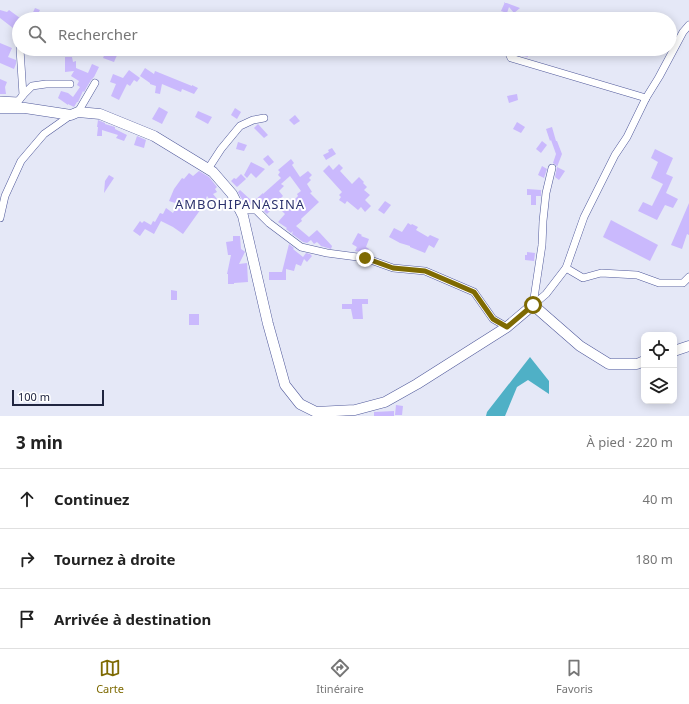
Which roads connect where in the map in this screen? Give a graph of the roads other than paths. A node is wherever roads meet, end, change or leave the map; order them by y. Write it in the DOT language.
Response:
graph roads {
  1 [pos="689,26"];
  2 [pos="686,32"];
  3 [pos="677,47"];
  4 [pos="20,56"];
  5 [pos="510,56"];
  6 [pos="672,56"];
  7 [pos="95,83"];
  8 [pos="70,84"];
  9 [pos="23,94"];
  10 [pos="646,98"];
  11 [pos="0,100"];
  12 [pos="15,105"];
  13 [pos="0,108"];
  14 [pos="75,113"];
  15 [pos="264,118"];
  16 [pos="552,168"];
  17 [pos="208,169"];
  18 [pos="240,210"];
  19 [pos="0,218"];
  20 [pos="566,268"];
  21 [pos="689,277"];
  22 [pos="533,305"];
  23 [pos="507,327"];
  24 [pos="689,346"];
  25 [pos="677,350"];
  26 [pos="641,362"];
  1 -- 2 [label="street"];
  2 -- 3 [label="street"];
  4 -- 9 [label="street"];
  5 -- 10 [label="street"];
  6 -- 10 [label="street"];
  7 -- 14 [label="street"];
  8 -- 9 [label="street"];
  9 -- 12 [label="street"];
  10 -- 20 [label="street"];
  11 -- 12 [label="street"];
  12 -- 13 [label="street"];
  12 -- 14 [label="street"];
  14 -- 17 [label="street"];
  14 -- 19 [label="street"];
  15 -- 17 [label="street"];
  16 -- 22 [label="street"];
  17 -- 18 [label="street"];
  18 -- 23 [label="street"];
  18 -- 23 [label="street"];
  20 -- 21 [label="street"];
  20 -- 22 [label="street"];
  22 -- 23 [label="street"];
  22 -- 26 [label="street"];
  24 -- 25 [label="street"];
}
